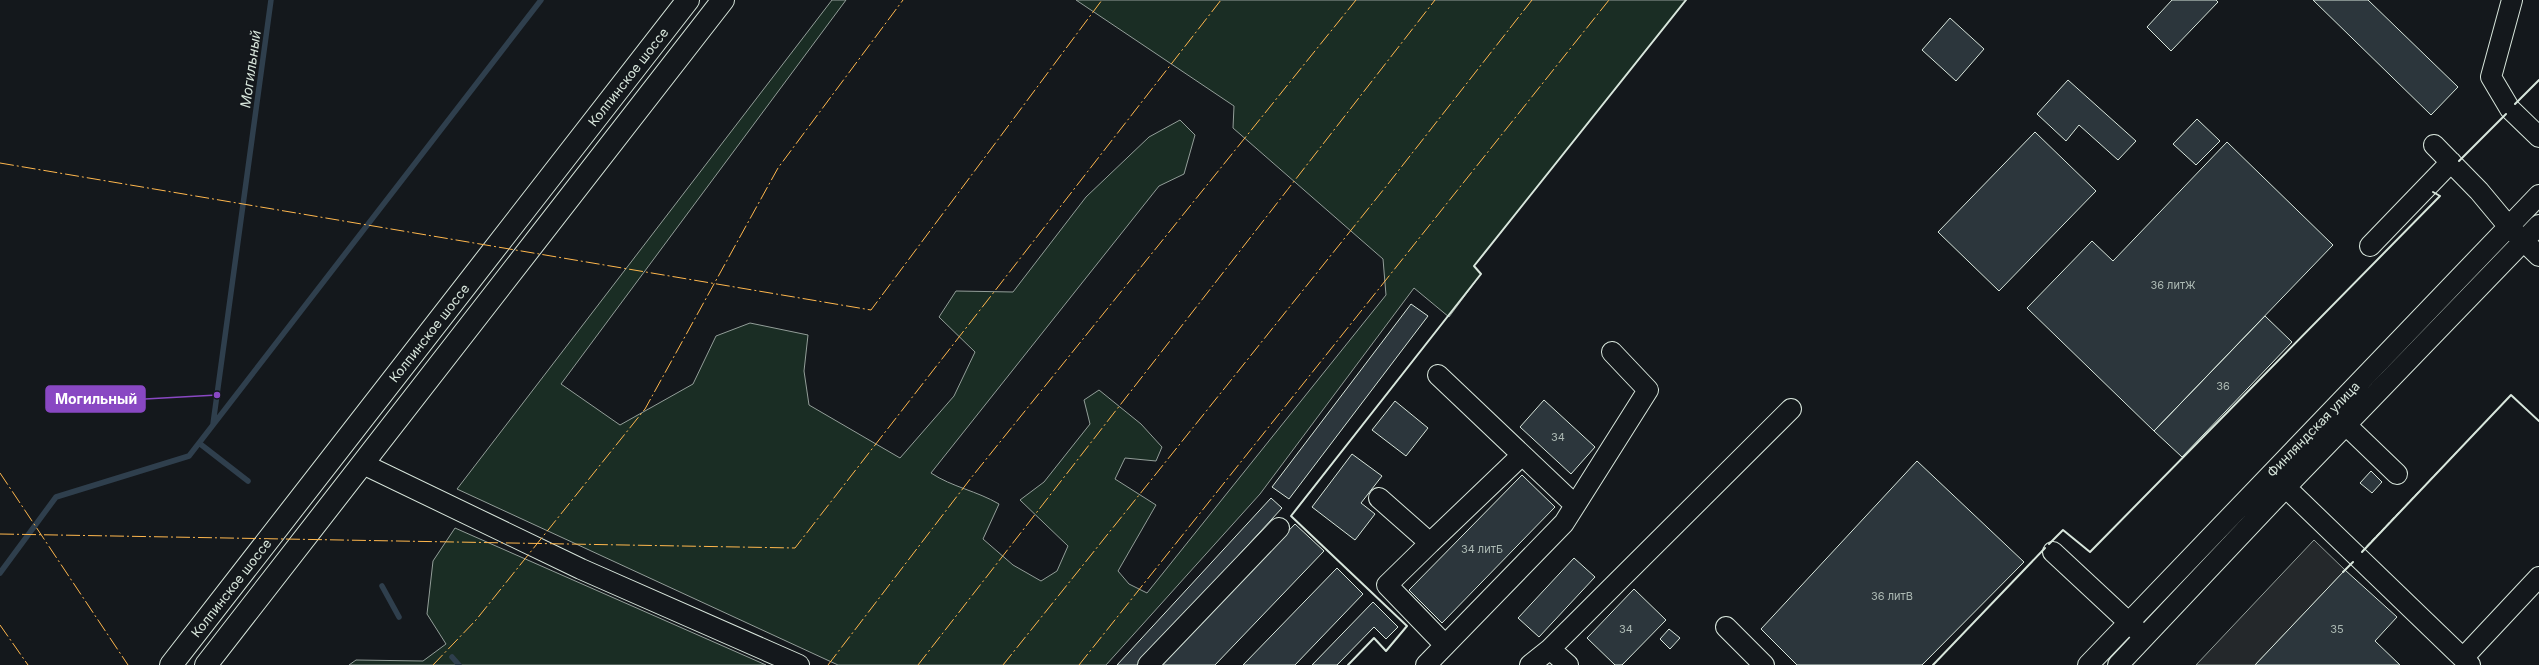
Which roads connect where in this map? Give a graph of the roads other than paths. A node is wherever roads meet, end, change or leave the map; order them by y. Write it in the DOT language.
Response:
graph roads {
  1 [pos="688,0"];
  2 [pos="722,0"];
  3 [pos="2512,0"];
  4 [pos="2539,137"];
  5 [pos="2434,145"];
  6 [pos="2451,162"];
  7 [pos="2539,195"];
  8 [pos="2539,225"];
  9 [pos="2509,227"];
  10 [pos="2523,242"];
  11 [pos="2370,246"];
  12 [pos="2539,256"];
  13 [pos="1612,352"];
  14 [pos="1438,375"];
  15 [pos="1791,409"];
  16 [pos="2346,425"];
  17 [pos="1522,455"];
  18 [pos="363,464"];
  19 [pos="2271,473"];
  20 [pos="2397,474"];
  21 [pos="2286,487"];
  22 [pos="1379,498"];
  23 [pos="1575,505"];
  24 [pos="1280,528"];
  25 [pos="1430,543"];
  26 [pos="2053,552"];
  27 [pos="2539,578"];
  28 [pos="2129,622"];
  29 [pos="1726,627"];
  30 [pos="2145,637"];
  31 [pos="1445,645"];
  32 [pos="1550,648"];
  33 [pos="2467,661"];
  34 [pos="171,665"];
  35 [pos="206,665"];
  36 [pos="799,665"];
  37 [pos="1148,665"];
  38 [pos="1426,665"];
  39 [pos="1530,665"];
  40 [pos="1568,665"];
  41 [pos="1764,665"];
  42 [pos="2088,665"];
  43 [pos="2118,665"];
  1 -- 34 [label="main road, Колпинское шоссе"];
  2 -- 18 [label="main road, Колпинское шоссе"];
  3 -- 4 [label="street"];
  5 -- 6 [label="street"];
  6 -- 9 [label="street"];
  6 -- 11 [label="street"];
  7 -- 9 [label="street, Финляндская улица"];
  8 -- 10 [label="street, Финляндская улица"];
  9 -- 10 [label="street"];
  9 -- 19 [label="street, Финляндская улица"];
  10 -- 12 [label="street"];
  10 -- 16 [label="street, Финляндская улица"];
  13 -- 23 [label="street"];
  14 -- 17 [label="street"];
  15 -- 32 [label="street"];
  16 -- 20 [label="street"];
  16 -- 21 [label="street, Финляндская улица"];
  17 -- 23 [label="street"];
  17 -- 25 [label="street"];
  18 -- 35 [label="main road, Колпинское шоссе"];
  18 -- 36 [label="street"];
  19 -- 21 [label="street"];
  19 -- 28 [label="street, Финляндская улица"];
  21 -- 30 [label="street, Финляндская улица"];
  21 -- 33 [label="street"];
  22 -- 25 [label="street"];
  23 -- 31 [label="street"];
  24 -- 37 [label="street"];
  25 -- 31 [label="street"];
  26 -- 28 [label="street"];
  27 -- 33 [label="street"];
  28 -- 30 [label="street"];
  28 -- 42 [label="street, Финляндская улица"];
  29 -- 41 [label="street"];
  30 -- 43 [label="street, Финляндская улица"];
  31 -- 38 [label="street"];
  32 -- 39 [label="street"];
  32 -- 40 [label="street"];
}
